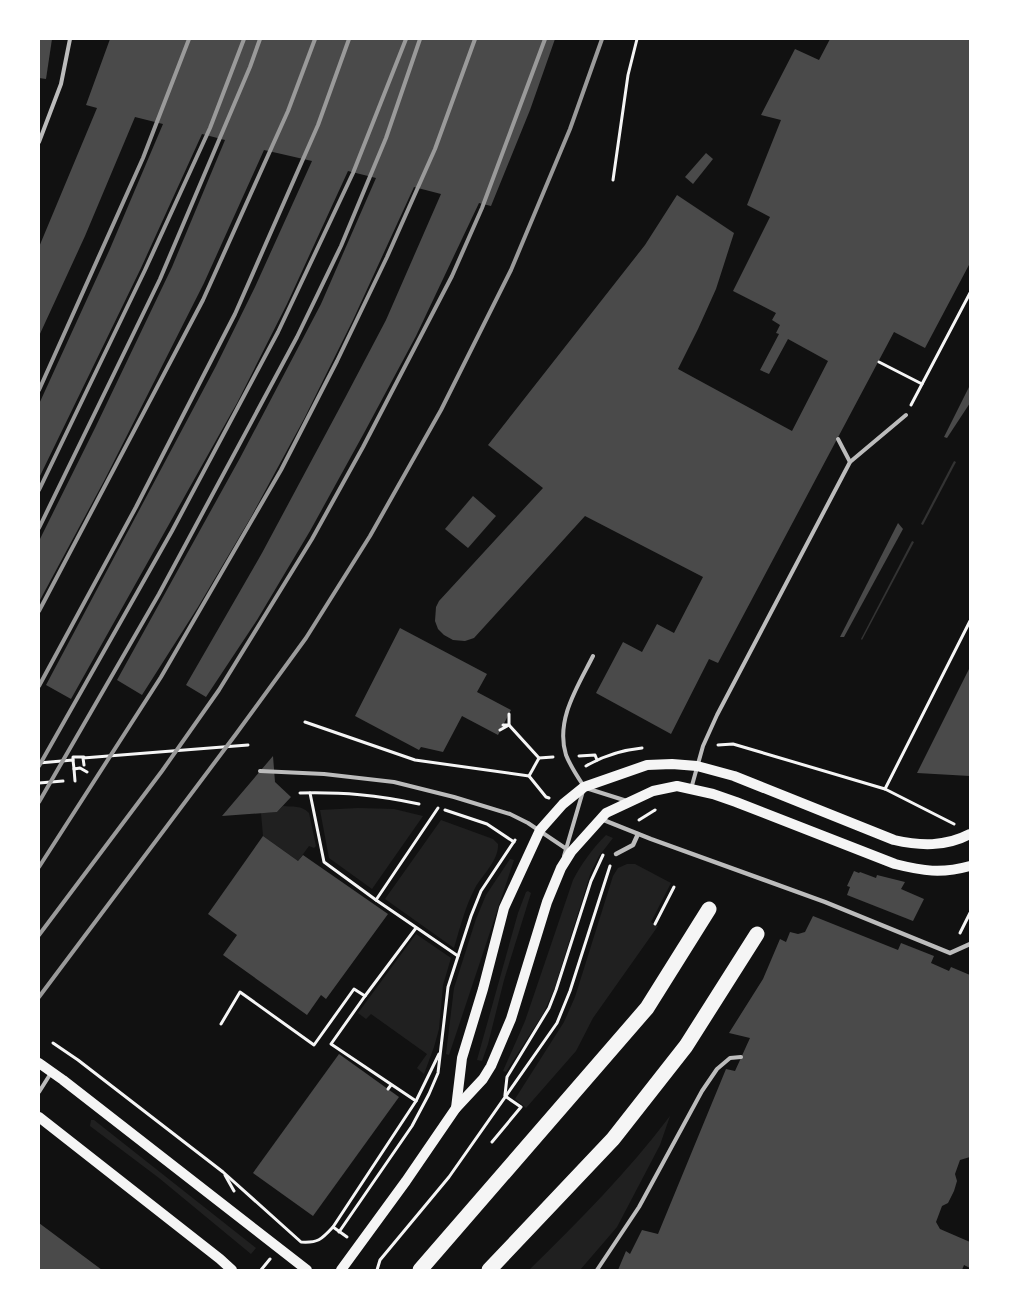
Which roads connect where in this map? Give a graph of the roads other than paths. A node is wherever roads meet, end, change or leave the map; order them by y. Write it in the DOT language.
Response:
graph roads {
  1 [pos="70,39"];
  2 [pos="39,142"];
  3 [pos="906,415"];
  4 [pos="838,439"];
  5 [pos="850,462"];
  6 [pos="593,656"];
  7 [pos="697,766"];
  8 [pos="260,771"];
  9 [pos="584,787"];
  10 [pos="691,788"];
  11 [pos="630,802"];
  12 [pos="600,818"];
  13 [pos="539,833"];
  14 [pos="638,834"];
  15 [pos="966,836"];
  16 [pos="569,850"];
  17 [pos="616,854"];
  18 [pos="970,866"];
  19 [pos="709,909"];
  20 [pos="757,934"];
  21 [pos="970,944"];
  22 [pos="741,1057"];
  23 [pos="39,1062"];
  24 [pos="52,1071"];
  25 [pos="39,1092"];
  26 [pos="456,1108"];
  27 [pos="39,1117"];
  28 [pos="232,1270"];
  29 [pos="307,1270"];
  30 [pos="340,1270"];
  31 [pos="420,1270"];
  32 [pos="489,1270"];
  33 [pos="597,1270"];
  1 -- 2 [label="lane"];
  3 -- 5 [label="lane"];
  4 -- 5 [label="lane"];
  5 -- 7 [label="lane"];
  6 -- 9 [label="lane"];
  7 -- 9 [label="main road"];
  7 -- 10 [label="lane"];
  7 -- 15 [label="main road"];
  8 -- 13 [label="lane"];
  9 -- 11 [label="lane"];
  9 -- 13 [label="main road"];
  9 -- 16 [label="lane"];
  10 -- 11 [label="main road"];
  10 -- 18 [label="main road"];
  11 -- 12 [label="main road"];
  12 -- 14 [label="street"];
  12 -- 16 [label="main road"];
  13 -- 16 [label="lane"];
  13 -- 26 [label="main road"];
  14 -- 17 [label="street"];
  14 -- 21 [label="street"];
  16 -- 26 [label="main road"];
  19 -- 31 [label="highway"];
  20 -- 32 [label="highway"];
  22 -- 33 [label="lane"];
  23 -- 24 [label="main road"];
  24 -- 25 [label="lane"];
  24 -- 29 [label="main road"];
  26 -- 30 [label="main road"];
  27 -- 28 [label="main road"];
}
